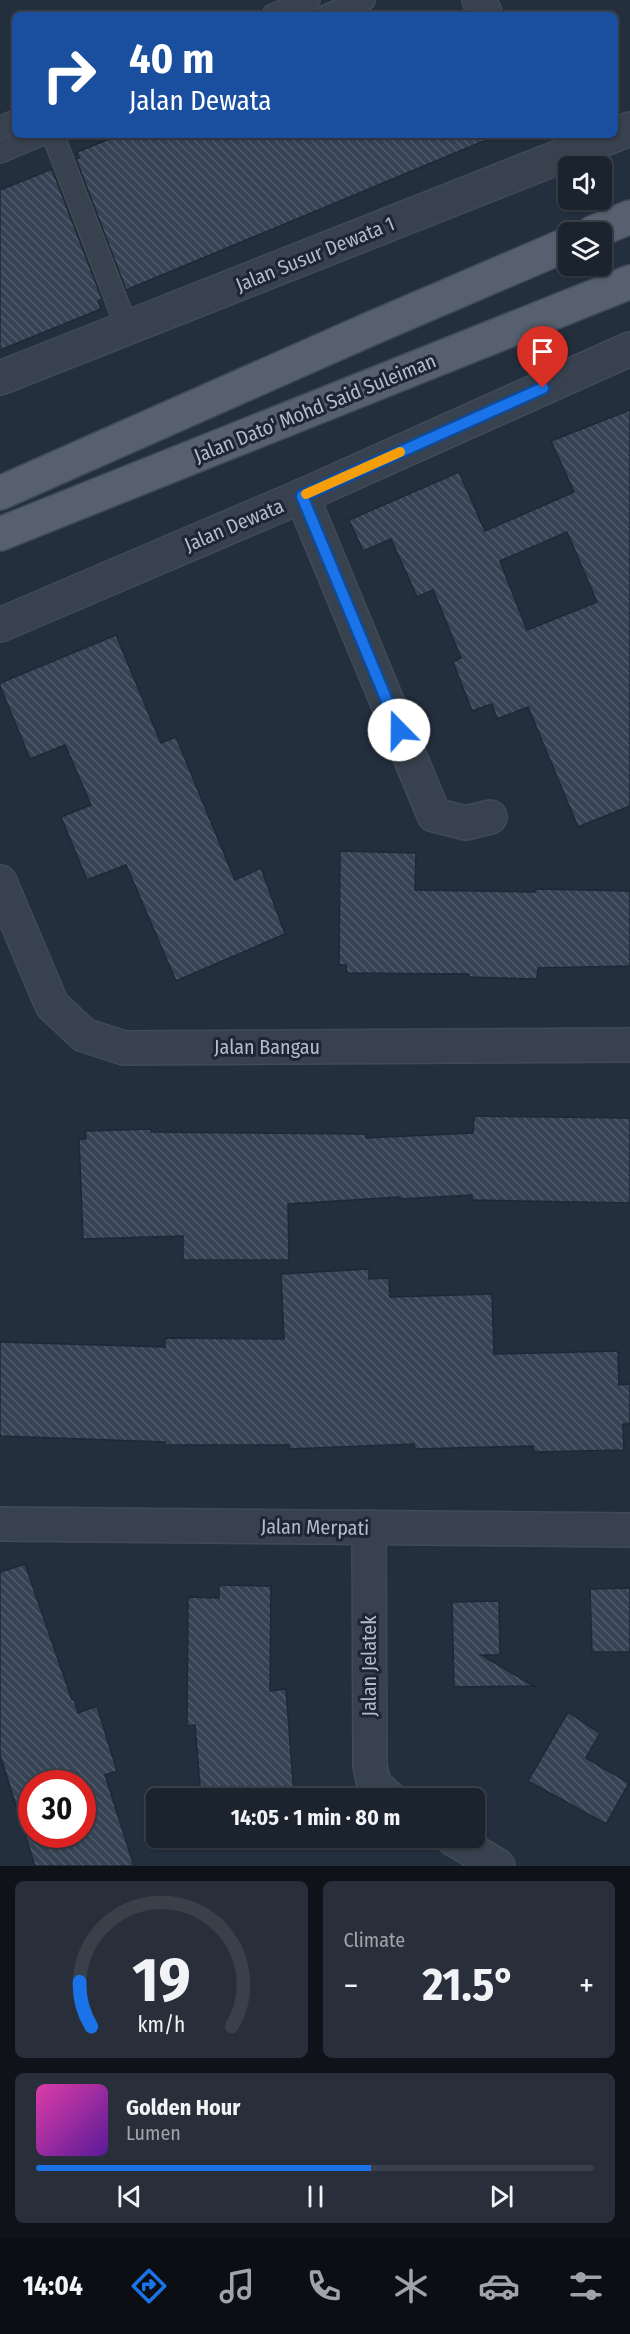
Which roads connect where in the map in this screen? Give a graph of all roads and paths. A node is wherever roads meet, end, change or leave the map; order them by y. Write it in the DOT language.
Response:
graph roads {
  1 [pos="309,0"];
  2 [pos="364,0"];
  3 [pos="280,12"];
  4 [pos="335,12"];
  5 [pos="33,138"];
  6 [pos="54,138"];
  7 [pos="589,138"];
  8 [pos="544,148"];
  9 [pos="0,152"];
  10 [pos="630,217"];
  11 [pos="612,224"];
  12 [pos="558,248"];
  13 [pos="630,282"];
  14 [pos="127,328"];
  15 [pos="630,349"];
  16 [pos="0,378"];
  17 [pos="0,493"];
  18 [pos="302,496"];
  19 [pos="0,534"];
  20 [pos="0,625"];
  21 [pos="490,817"];
  22 [pos="0,882"];
  23 [pos="630,1045"];
  24 [pos="0,1524"];
  25 [pos="369,1527"];
  26 [pos="630,1530"];
  27 [pos="378,1788"];
  28 [pos="468,1848"];
  29 [pos="498,1866"];
  1 -- 3 [label="lane"];
  2 -- 4 [label="lane"];
  5 -- 9 [label="lane"];
  6 -- 14 [label="lane"];
  7 -- 8 [label="street, Jalan Susur Dewata 1"];
  8 -- 14 [label="street, Jalan Susur Dewata 1"];
  10 -- 11 [label="main road"];
  12 -- 17 [label="main road"];
  13 -- 19 [label="main road, Jalan Dato' Mohd Said Suleiman"];
  14 -- 16 [label="street, Jalan Susur Dewata 1"];
  15 -- 18 [label="street, Jalan Dewata"];
  18 -- 20 [label="street, Jalan Dewata"];
  18 -- 21 [label="street"];
  22 -- 23 [label="street, Jalan Bangau"];
  24 -- 25 [label="street, Jalan Merpati"];
  25 -- 26 [label="street, Jalan Merpati"];
  25 -- 27 [label="street, Jalan Jelatek"];
  28 -- 29 [label="street"];
}
